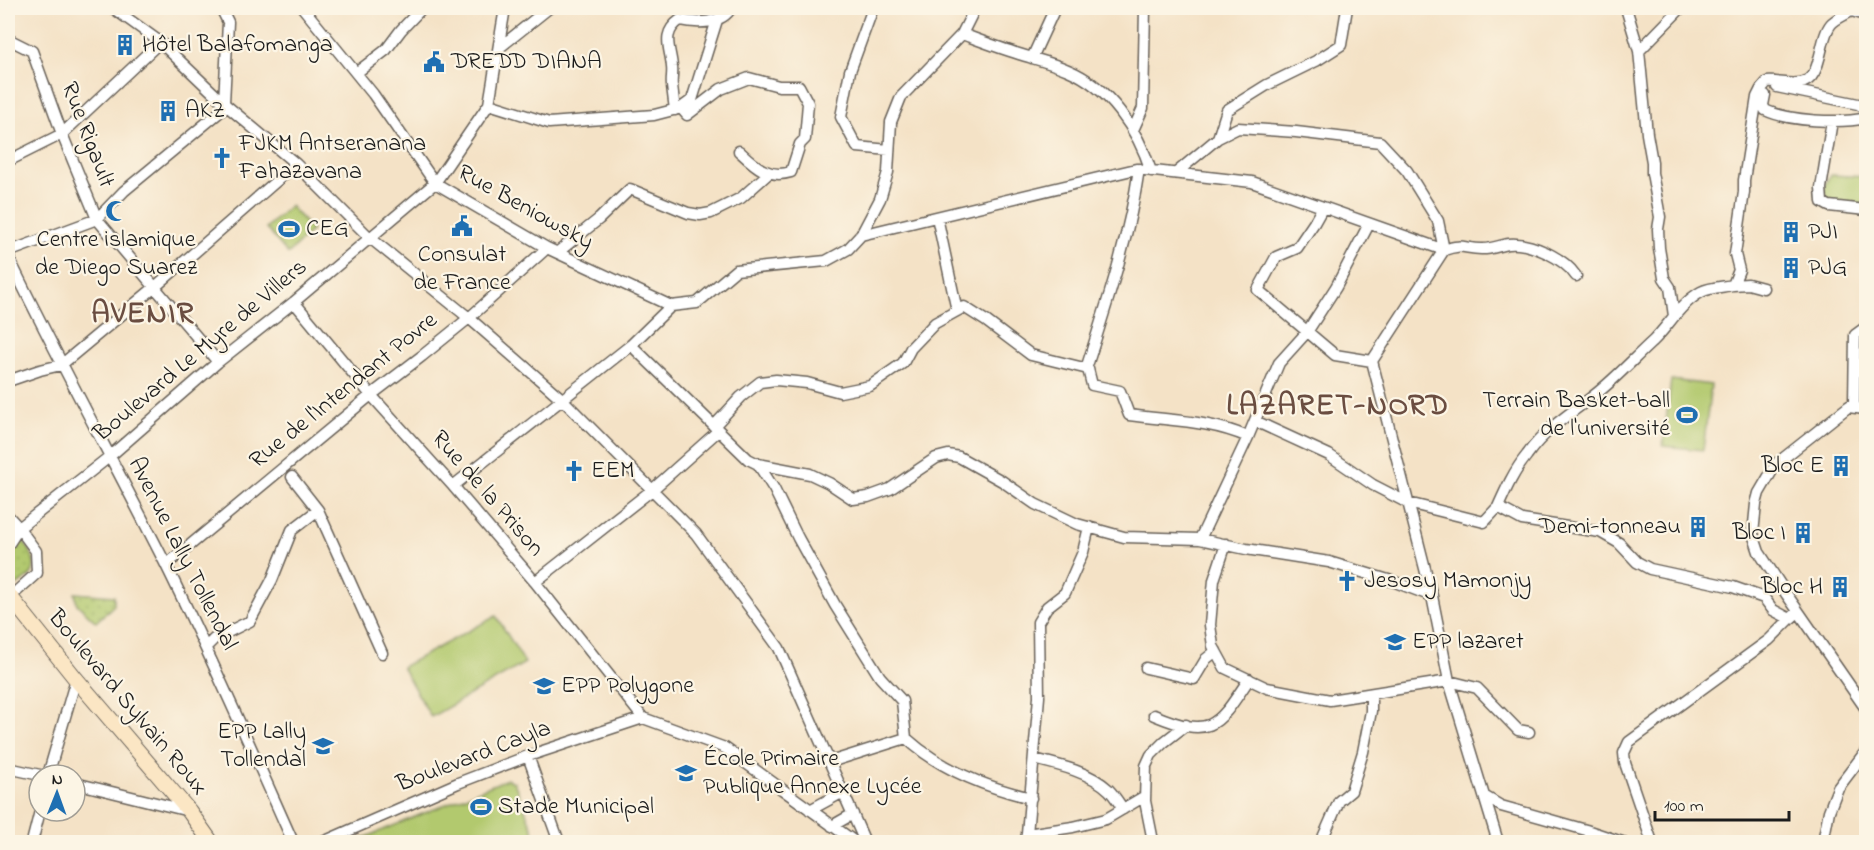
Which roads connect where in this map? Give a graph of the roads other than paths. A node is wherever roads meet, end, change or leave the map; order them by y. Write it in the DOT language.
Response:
graph roads {
  1 [pos="221,8"];
  2 [pos="303,8"];
  3 [pos="422,8"];
  4 [pos="493,8"];
  5 [pos="549,8"];
  6 [pos="731,8"];
  7 [pos="873,8"];
  8 [pos="975,8"];
  9 [pos="1055,8"];
  10 [pos="1145,8"];
  11 [pos="1347,8"];
  12 [pos="1627,8"];
  13 [pos="1681,8"];
  14 [pos="118,9"];
  15 [pos="1851,9"];
  16 [pos="504,12"];
  17 [pos="1866,15"];
  18 [pos="717,20"];
  19 [pos="962,34"];
  20 [pos="8,39"];
  21 [pos="160,42"];
  22 [pos="499,48"];
  23 [pos="1639,51"];
  24 [pos="1032,58"];
  25 [pos="356,73"];
  26 [pos="489,104"];
  27 [pos="226,105"];
  28 [pos="678,109"];
  29 [pos="1866,109"];
  30 [pos="1866,118"];
  31 [pos="1832,121"];
  32 [pos="1133,130"];
  33 [pos="62,134"];
  34 [pos="1218,138"];
  35 [pos="889,150"];
  36 [pos="739,151"];
  37 [pos="8,161"];
  38 [pos="296,164"];
  39 [pos="1139,169"];
  40 [pos="1151,171"];
  41 [pos="769,173"];
  42 [pos="1176,173"];
  43 [pos="435,183"];
  44 [pos="1323,207"];
  45 [pos="1866,210"];
  46 [pos="937,217"];
  47 [pos="97,219"];
  48 [pos="1369,224"];
  49 [pos="861,235"];
  50 [pos="369,237"];
  51 [pos="547,248"];
  52 [pos="1444,250"];
  53 [pos="558,252"];
  54 [pos="8,254"];
  55 [pos="1576,276"];
  56 [pos="1732,285"];
  57 [pos="155,287"];
  58 [pos="1763,288"];
  59 [pos="294,302"];
  60 [pos="671,306"];
  61 [pos="957,310"];
  62 [pos="1674,316"];
  63 [pos="469,318"];
  64 [pos="1866,327"];
  65 [pos="1307,332"];
  66 [pos="632,345"];
  67 [pos="1372,361"];
  68 [pos="218,362"];
  69 [pos="61,365"];
  70 [pos="1086,369"];
  71 [pos="8,381"];
  72 [pos="370,395"];
  73 [pos="1866,399"];
  74 [pos="563,400"];
  75 [pos="1851,405"];
  76 [pos="1866,411"];
  77 [pos="1255,421"];
  78 [pos="716,428"];
  79 [pos="1248,437"];
  80 [pos="109,457"];
  81 [pos="758,464"];
  82 [pos="292,477"];
  83 [pos="453,486"];
  84 [pos="652,490"];
  85 [pos="1408,503"];
  86 [pos="1498,507"];
  87 [pos="318,510"];
  88 [pos="8,516"];
  89 [pos="1089,527"];
  90 [pos="19,528"];
  91 [pos="8,531"];
  92 [pos="1200,539"];
  93 [pos="1226,544"];
  94 [pos="8,545"];
  95 [pos="166,565"];
  96 [pos="535,582"];
  97 [pos="1432,596"];
  98 [pos="9,597"];
  99 [pos="1794,615"];
  100 [pos="206,647"];
  101 [pos="1216,651"];
  102 [pos="382,652"];
  103 [pos="1146,669"];
  104 [pos="76,679"];
  105 [pos="1249,680"];
  106 [pos="1449,681"];
  107 [pos="1371,694"];
  108 [pos="1866,709"];
  109 [pos="1154,715"];
  110 [pos="643,718"];
  111 [pos="1186,725"];
  112 [pos="1529,732"];
  113 [pos="906,738"];
  114 [pos="1866,751"];
  115 [pos="528,756"];
  116 [pos="1034,759"];
  117 [pos="830,762"];
  118 [pos="52,763"];
  119 [pos="8,768"];
  120 [pos="27,772"];
  121 [pos="87,786"];
  122 [pos="843,792"];
  123 [pos="1145,796"];
  124 [pos="1484,796"];
  125 [pos="1031,798"];
  126 [pos="1123,809"];
  127 [pos="810,810"];
  128 [pos="189,812"];
  129 [pos="853,814"];
  130 [pos="37,823"];
  131 [pos="832,826"];
  132 [pos="1026,838"];
  133 [pos="32,843"];
  134 [pos="211,843"];
  135 [pos="293,843"];
  136 [pos="323,843"];
  137 [pos="559,843"];
  138 [pos="855,843"];
  139 [pos="865,843"];
  140 [pos="1151,843"];
  141 [pos="1320,843"];
  142 [pos="1498,843"];
  143 [pos="1622,843"];
  144 [pos="1652,843"];
  145 [pos="1823,843"];
  1 -- 27 [label="street"];
  2 -- 25 [label="street, Rue Beniowsky"];
  3 -- 25 [label="street"];
  4 -- 16 [label="street"];
  5 -- 22 [label="street"];
  6 -- 18 [label="street"];
  7 -- 35 [label="street"];
  8 -- 19 [label="street"];
  9 -- 24 [label="street"];
  10 -- 32 [label="street"];
  11 -- 34 [label="street"];
  12 -- 23 [label="street"];
  13 -- 23 [label="street"];
  14 -- 21 [label="street"];
  15 -- 17 [label="street"];
  15 -- 56 [label="street"];
  16 -- 22 [label="street, Boulevard Le Myre de Villers"];
  18 -- 28 [label="street"];
  18 -- 28 [label="street"];
  19 -- 24 [label="street"];
  19 -- 35 [label="street"];
  20 -- 33 [label="street, Rue Rigault"];
  21 -- 27 [label="street"];
  21 -- 33 [label="street"];
  22 -- 26 [label="street, Boulevard Le Myre de Villers"];
  23 -- 62 [label="street"];
  24 -- 32 [label="street"];
  25 -- 43 [label="street, Rue Beniowsky"];
  26 -- 28 [label="street"];
  26 -- 43 [label="street, Boulevard Le Myre de Villers"];
  27 -- 38 [label="street"];
  27 -- 47 [label="street"];
  28 -- 41 [label="street"];
  29 -- 31 [label="street"];
  30 -- 31 [label="street"];
  31 -- 45 [label="street"];
  32 -- 40 [label="street"];
  33 -- 37 [label="street"];
  33 -- 47 [label="street, Rue Rigault"];
  34 -- 42 [label="street"];
  34 -- 52 [label="street"];
  35 -- 49 [label="street"];
  36 -- 41 [label="street"];
  38 -- 50 [label="street"];
  38 -- 57 [label="street"];
  39 -- 40 [label="street"];
  39 -- 46 [label="street"];
  39 -- 70 [label="street"];
  40 -- 42 [label="street"];
  41 -- 53 [label="street"];
  42 -- 44 [label="street"];
  43 -- 50 [label="street, Boulevard Le Myre de Villers"];
  43 -- 51 [label="street, Rue Beniowsky"];
  44 -- 48 [label="street"];
  44 -- 65 [label="street"];
  46 -- 49 [label="street"];
  46 -- 61 [label="street"];
  47 -- 54 [label="street"];
  47 -- 57 [label="street, Rue Rigault"];
  48 -- 52 [label="street"];
  48 -- 65 [label="street"];
  49 -- 60 [label="street"];
  50 -- 59 [label="street, Boulevard Le Myre de Villers"];
  50 -- 63 [label="street"];
  51 -- 53 [label="street, Rue Beniowsky"];
  51 -- 63 [label="street, Rue de l'Intendant Povre"];
  52 -- 55 [label="street"];
  52 -- 67 [label="street"];
  53 -- 60 [label="street, Rue Beniowsky"];
  54 -- 69 [label="street, Avenue Lally Tollendal"];
  56 -- 58 [label="street"];
  56 -- 62 [label="street"];
  57 -- 68 [label="street, Rue Rigault"];
  57 -- 69 [label="street"];
  59 -- 68 [label="street, Boulevard Le Myre de Villers"];
  59 -- 72 [label="street, Rue de la Prison"];
  60 -- 66 [label="street"];
  61 -- 70 [label="street"];
  61 -- 78 [label="street"];
  62 -- 86 [label="street"];
  63 -- 72 [label="street, Rue de l'Intendant Povre"];
  63 -- 74 [label="street"];
  64 -- 75 [label="street"];
  65 -- 67 [label="street"];
  65 -- 77 [label="street"];
  66 -- 74 [label="street"];
  66 -- 78 [label="street"];
  67 -- 85 [label="street"];
  68 -- 80 [label="street, Boulevard Le Myre de Villers"];
  69 -- 71 [label="street"];
  69 -- 80 [label="street, Avenue Lally Tollendal"];
  70 -- 79 [label="street"];
  72 -- 83 [label="street, Rue de la Prison"];
  72 -- 95 [label="street, Rue de l'Intendant Povre"];
  73 -- 75 [label="street"];
  74 -- 83 [label="street"];
  74 -- 84 [label="street"];
  75 -- 76 [label="street"];
  75 -- 99 [label="street"];
  77 -- 79 [label="street"];
  77 -- 85 [label="street"];
  78 -- 81 [label="street"];
  78 -- 84 [label="street"];
  79 -- 92 [label="street"];
  80 -- 90 [label="street, Boulevard Le Myre de Villers"];
  80 -- 95 [label="street, Avenue Lally Tollendal"];
  81 -- 89 [label="street"];
  81 -- 113 [label="street"];
  82 -- 87 [label="street"];
  83 -- 96 [label="street, Rue de la Prison"];
  84 -- 96 [label="street"];
  84 -- 117 [label="street"];
  85 -- 86 [label="street"];
  85 -- 97 [label="street"];
  86 -- 99 [label="street"];
  87 -- 100 [label="street"];
  87 -- 102 [label="street"];
  88 -- 90 [label="street"];
  89 -- 92 [label="street"];
  89 -- 116 [label="street"];
  90 -- 91 [label="street, Boulevard Le Myre de Villers"];
  90 -- 94 [label="street"];
  90 -- 98 [label="street"];
  92 -- 93 [label="street"];
  93 -- 97 [label="street"];
  93 -- 101 [label="street"];
  95 -- 100 [label="street, Avenue Lally Tollendal"];
  96 -- 110 [label="street, Rue de la Prison"];
  97 -- 106 [label="street"];
  98 -- 104 [label="main road, Boulevard Sylvain Roux"];
  99 -- 108 [label="street"];
  99 -- 144 [label="street"];
  100 -- 135 [label="street, Avenue Lally Tollendal"];
  101 -- 103 [label="street"];
  101 -- 105 [label="street"];
  104 -- 118 [label="street"];
  104 -- 128 [label="main road, Boulevard Sylvain Roux"];
  105 -- 107 [label="street"];
  105 -- 111 [label="street"];
  106 -- 107 [label="street"];
  106 -- 112 [label="street"];
  106 -- 124 [label="street"];
  107 -- 141 [label="street"];
  109 -- 111 [label="street"];
  110 -- 115 [label="street, Boulevard Cayla"];
  110 -- 127 [label="street"];
  111 -- 123 [label="street"];
  113 -- 117 [label="street"];
  113 -- 125 [label="street"];
  114 -- 145 [label="street"];
  115 -- 136 [label="street, Boulevard Cayla"];
  115 -- 137 [label="street"];
  116 -- 125 [label="street"];
  116 -- 126 [label="street"];
  117 -- 122 [label="street"];
  119 -- 120 [label="street"];
  121 -- 128 [label="street"];
  122 -- 127 [label="street"];
  122 -- 129 [label="street"];
  123 -- 126 [label="street"];
  123 -- 140 [label="street"];
  124 -- 142 [label="street"];
  124 -- 143 [label="street"];
  125 -- 132 [label="street"];
  126 -- 132 [label="street"];
  127 -- 131 [label="street"];
  128 -- 134 [label="main road, Boulevard Sylvain Roux"];
  129 -- 131 [label="street"];
  129 -- 139 [label="street"];
  130 -- 133 [label="street"];
  131 -- 138 [label="street"];
}
